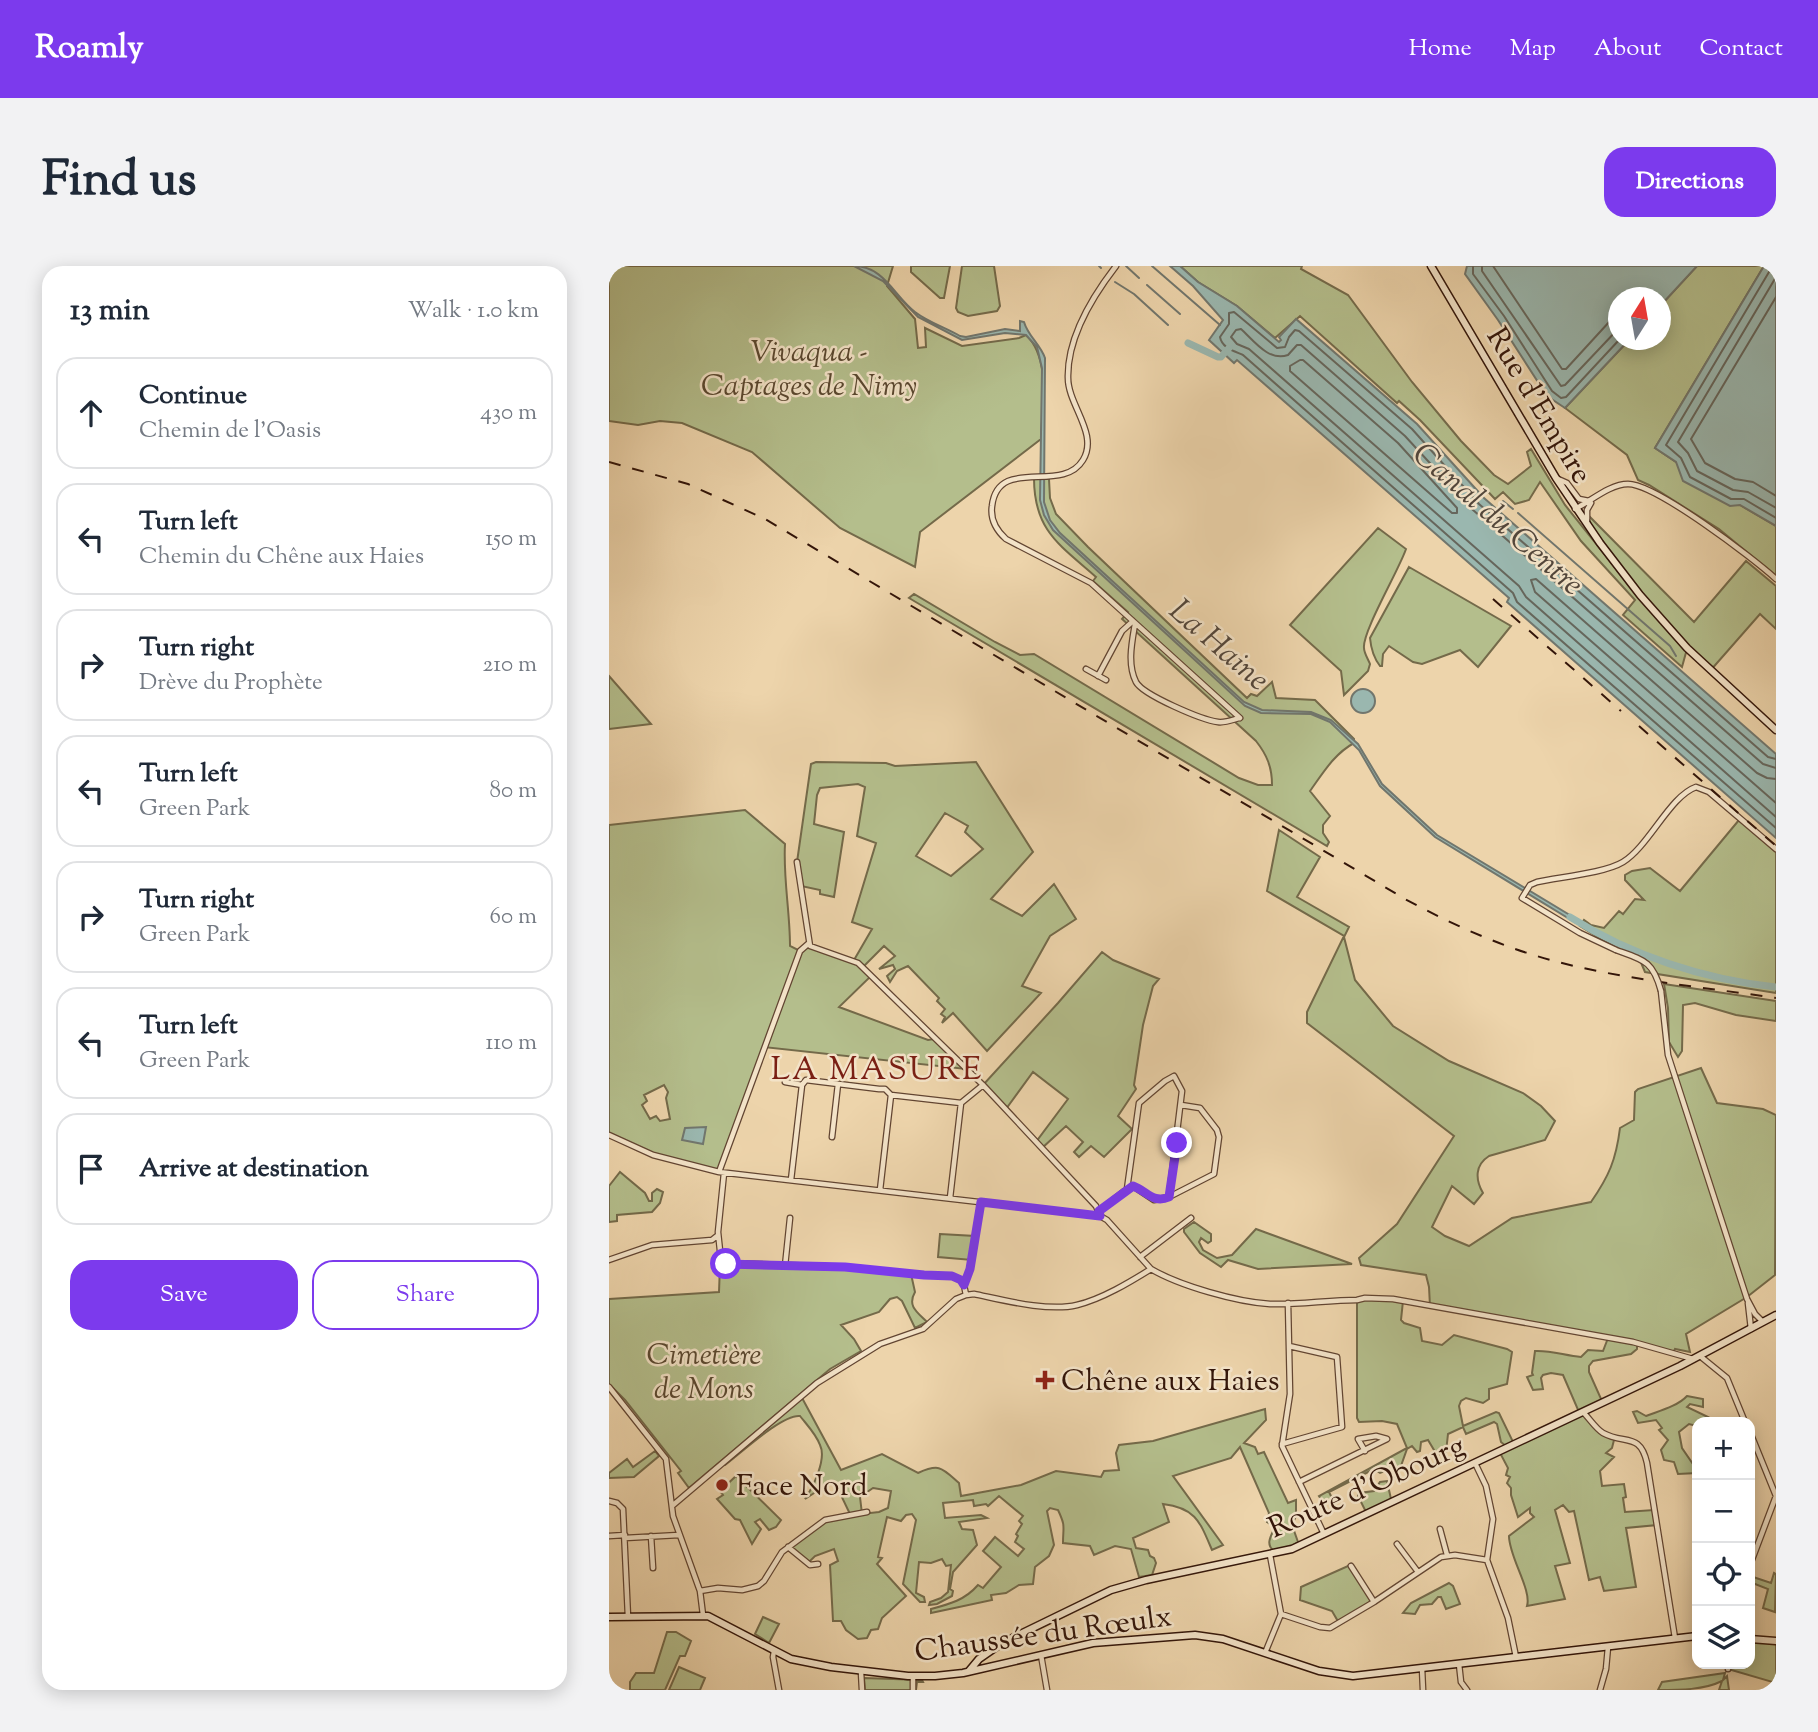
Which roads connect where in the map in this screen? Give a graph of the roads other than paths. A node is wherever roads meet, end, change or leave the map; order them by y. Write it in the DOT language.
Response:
graph roads {
  1 [pos="1116,266"];
  2 [pos="1430,266"];
  3 [pos="1556,478"];
  4 [pos="1594,500"];
  5 [pos="1575,509"];
  6 [pos="1587,525"];
  7 [pos="1776,579"];
  8 [pos="1134,622"];
  9 [pos="1086,669"];
  10 [pos="1098,676"];
  11 [pos="1106,680"];
  12 [pos="1776,730"];
  13 [pos="1776,849"];
  14 [pos="797,862"];
  15 [pos="808,944"];
  16 [pos="785,1082"];
  17 [pos="838,1084"];
  18 [pos="983,1084"];
  19 [pos="802,1085"];
  20 [pos="891,1095"];
  21 [pos="961,1103"];
  22 [pos="1181,1105"];
  23 [pos="609,1135"];
  24 [pos="832,1137"];
  25 [pos="721,1172"];
  26 [pos="791,1180"];
  27 [pos="1127,1189"];
  28 [pos="880,1191"];
  29 [pos="1169,1197"];
  30 [pos="950,1198"];
  31 [pos="1091,1200"];
  32 [pos="981,1202"];
  33 [pos="1090,1214"];
  34 [pos="1100,1214"];
  35 [pos="1191,1218"];
  36 [pos="790,1219"];
  37 [pos="718,1232"];
  38 [pos="1140,1257"];
  39 [pos="609,1259"];
  40 [pos="785,1266"];
  41 [pos="1151,1269"];
  42 [pos="964,1285"];
  43 [pos="966,1294"];
  44 [pos="1747,1299"];
  45 [pos="1288,1303"];
  46 [pos="1776,1315"];
  47 [pos="1763,1322"];
  48 [pos="1751,1329"];
  49 [pos="1289,1346"];
  50 [pos="1673,1353"];
  51 [pos="1697,1357"];
  52 [pos="1679,1366"];
  53 [pos="609,1387"];
  54 [pos="1582,1411"];
  55 [pos="1743,1417"];
  56 [pos="1282,1444"];
  57 [pos="1755,1444"];
  58 [pos="1365,1451"];
  59 [pos="1475,1463"];
  60 [pos="1299,1482"];
  61 [pos="1775,1490"];
  62 [pos="609,1501"];
  63 [pos="672,1506"];
  64 [pos="867,1512"];
  65 [pos="1440,1529"];
  66 [pos="1324,1534"];
  67 [pos="679,1535"];
  68 [pos="609,1536"];
  69 [pos="625,1536"];
  70 [pos="651,1536"];
  71 [pos="1397,1544"];
  72 [pos="788,1547"];
  73 [pos="1755,1552"];
  74 [pos="1270,1555"];
  75 [pos="1447,1555"];
  76 [pos="1487,1560"];
  77 [pos="818,1563"];
  78 [pos="1351,1566"];
  79 [pos="653,1568"];
  80 [pos="1418,1572"];
  81 [pos="700,1591"];
  82 [pos="1374,1602"];
  83 [pos="1281,1614"];
  84 [pos="703,1615"];
  85 [pos="609,1617"];
  86 [pos="628,1617"];
  87 [pos="1692,1636"];
  88 [pos="1675,1638"];
  89 [pos="1755,1638"];
  90 [pos="1776,1639"];
  91 [pos="1608,1646"];
  92 [pos="774,1651"];
  93 [pos="1265,1653"];
  94 [pos="1041,1655"];
  95 [pos="1517,1657"];
  96 [pos="1459,1664"];
  97 [pos="1422,1668"];
  98 [pos="969,1671"];
  99 [pos="861,1672"];
  100 [pos="913,1676"];
  101 [pos="779,1690"];
  102 [pos="862,1690"];
  103 [pos="913,1690"];
  104 [pos="1047,1690"];
  105 [pos="1423,1690"];
  106 [pos="1467,1690"];
  107 [pos="1600,1690"];
  1 -- 8 [label="street"];
  2 -- 3 [label="main road, Rue d'Empire"];
  3 -- 4 [label="street"];
  3 -- 5 [label="main road, Rue d'Empire"];
  4 -- 5 [label="street, Rue d'Empire"];
  4 -- 6 [label="street"];
  4 -- 7 [label="street, Rue d'Empire"];
  5 -- 6 [label="main road"];
  6 -- 12 [label="main road"];
  8 -- 8 [label="street"];
  8 -- 10 [label="street"];
  9 -- 10 [label="street"];
  10 -- 11 [label="street"];
  13 -- 44 [label="street, bridge"];
  14 -- 15 [label="street"];
  15 -- 18 [label="street"];
  15 -- 25 [label="street"];
  16 -- 19 [label="street"];
  17 -- 19 [label="street"];
  17 -- 20 [label="street"];
  17 -- 24 [label="street"];
  18 -- 21 [label="street"];
  18 -- 31 [label="street"];
  19 -- 26 [label="street"];
  20 -- 21 [label="street"];
  20 -- 28 [label="street"];
  21 -- 30 [label="street"];
  22 -- 27 [label="street"];
  22 -- 29 [label="street"];
  22 -- 29 [label="street"];
  23 -- 25 [label="street"];
  25 -- 26 [label="street"];
  25 -- 37 [label="street"];
  26 -- 28 [label="street"];
  27 -- 29 [label="street"];
  27 -- 34 [label="street"];
  28 -- 30 [label="street"];
  30 -- 32 [label="street"];
  31 -- 33 [label="street"];
  31 -- 34 [label="street"];
  32 -- 33 [label="street"];
  32 -- 42 [label="street"];
  33 -- 34 [label="street"];
  34 -- 38 [label="street"];
  35 -- 38 [label="street"];
  36 -- 40 [label="street"];
  37 -- 39 [label="street"];
  37 -- 40 [label="street"];
  38 -- 41 [label="street"];
  40 -- 42 [label="street"];
  41 -- 43 [label="street"];
  41 -- 45 [label="street"];
  42 -- 43 [label="street"];
  43 -- 63 [label="street"];
  44 -- 47 [label="street"];
  44 -- 48 [label="street"];
  45 -- 49 [label="street"];
  45 -- 50 [label="street"];
  46 -- 47 [label="main road, Route d'Obourg"];
  47 -- 48 [label="main road, Route d'Obourg"];
  48 -- 51 [label="main road, Route d'Obourg"];
  49 -- 56 [label="street"];
  49 -- 56 [label="street"];
  50 -- 51 [label="street"];
  50 -- 52 [label="street"];
  51 -- 52 [label="main road, Route d'Obourg"];
  51 -- 55 [label="street"];
  52 -- 54 [label="main road, Route d'Obourg"];
  53 -- 63 [label="street"];
  54 -- 59 [label="main road, Route d'Obourg"];
  54 -- 88 [label="street"];
  56 -- 60 [label="street"];
  57 -- 61 [label="street"];
  58 -- 58 [label="street"];
  58 -- 60 [label="street"];
  59 -- 66 [label="main road, Route d'Obourg"];
  59 -- 76 [label="street"];
  60 -- 66 [label="street"];
  61 -- 73 [label="street"];
  62 -- 69 [label="street"];
  63 -- 67 [label="street"];
  64 -- 72 [label="street"];
  65 -- 75 [label="street"];
  66 -- 74 [label="main road, Route d'Obourg"];
  67 -- 70 [label="street"];
  67 -- 81 [label="street"];
  68 -- 69 [label="street"];
  69 -- 70 [label="street"];
  69 -- 86 [label="street"];
  70 -- 79 [label="street"];
  71 -- 80 [label="street"];
  72 -- 77 [label="street"];
  72 -- 81 [label="street"];
  74 -- 83 [label="street"];
  74 -- 98 [label="main road, Route d'Obourg"];
  75 -- 76 [label="street"];
  75 -- 80 [label="street"];
  76 -- 95 [label="street"];
  78 -- 82 [label="street"];
  80 -- 82 [label="street"];
  81 -- 84 [label="street"];
  82 -- 83 [label="street"];
  83 -- 93 [label="street"];
  84 -- 86 [label="main road, Chaussée du Rœulx"];
  84 -- 92 [label="main road, Chaussée du Rœulx"];
  85 -- 86 [label="main road, Chaussée du Rœulx"];
  87 -- 88 [label="main road, Chaussée du Rœulx"];
  88 -- 91 [label="main road, Chaussée du Rœulx"];
  89 -- 90 [label="main road"];
  91 -- 95 [label="main road, Chaussée du Rœulx"];
  91 -- 107 [label="street"];
  92 -- 99 [label="main road, Chaussée du Rœulx"];
  92 -- 101 [label="street"];
  93 -- 94 [label="main road, Chaussée du Rœulx"];
  93 -- 97 [label="main road, Chaussée du Rœulx"];
  94 -- 98 [label="main road, Chaussée du Rœulx"];
  94 -- 104 [label="street"];
  95 -- 96 [label="main road, Chaussée du Rœulx"];
  96 -- 97 [label="main road, Chaussée du Rœulx"];
  96 -- 106 [label="street"];
  97 -- 105 [label="street"];
  98 -- 100 [label="main road, Chaussée du Rœulx"];
  99 -- 100 [label="main road, Chaussée du Rœulx"];
  99 -- 102 [label="street"];
  100 -- 103 [label="street"];
}
